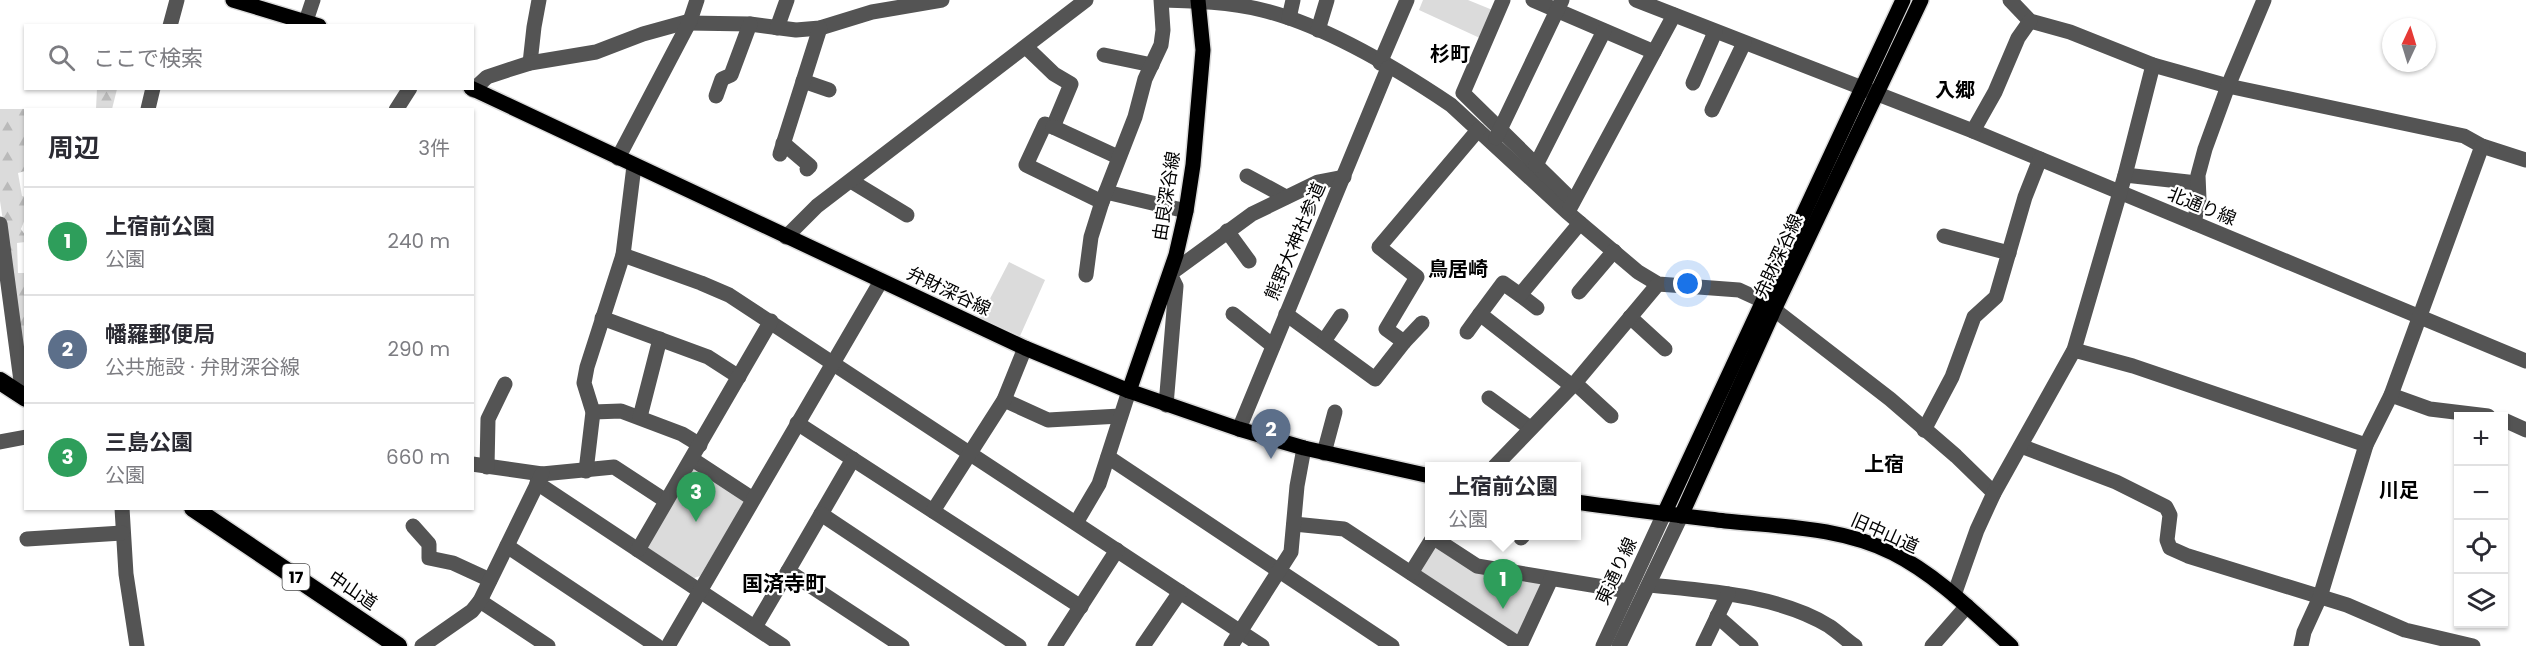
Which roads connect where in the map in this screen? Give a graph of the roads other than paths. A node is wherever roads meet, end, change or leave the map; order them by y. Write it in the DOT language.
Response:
graph roads {
  1 [pos="177,0"];
  2 [pos="233,0"];
  3 [pos="313,0"];
  4 [pos="539,0"];
  5 [pos="697,0"];
  6 [pos="787,0"];
  7 [pos="942,0"];
  8 [pos="1086,0"];
  9 [pos="1161,0"];
  10 [pos="1181,0"];
  11 [pos="1198,0"];
  12 [pos="1293,0"];
  13 [pos="1328,0"];
  14 [pos="1407,0"];
  15 [pos="1503,0"];
  16 [pos="1533,0"];
  17 [pos="1636,0"];
  18 [pos="1903,0"];
  19 [pos="1921,0"];
  20 [pos="2010,0"];
  21 [pos="2264,0"];
  22 [pos="1243,3"];
  23 [pos="1559,5"];
  24 [pos="1674,15"];
  25 [pos="1289,18"];
  26 [pos="2030,21"];
  27 [pos="689,22"];
  28 [pos="312,23"];
  29 [pos="171,24"];
  30 [pos="750,24"];
  31 [pos="777,28"];
  32 [pos="820,28"];
  33 [pos="1318,30"];
  34 [pos="1604,31"];
  35 [pos="1715,32"];
  36 [pos="1744,43"];
  37 [pos="1027,48"];
  38 [pos="1654,52"];
  39 [pos="1104,55"];
  40 [pos="530,63"];
  41 [pos="1152,65"];
  42 [pos="1384,65"];
  43 [pos="2153,65"];
  44 [pos="803,81"];
  45 [pos="1693,83"];
  46 [pos="2228,86"];
  47 [pos="474,87"];
  48 [pos="153,90"];
  49 [pos="409,90"];
  50 [pos="474,90"];
  51 [pos="829,90"];
  52 [pos="1870,90"];
  53 [pos="716,96"];
  54 [pos="148,108"];
  55 [pos="397,108"];
  56 [pos="1712,110"];
  57 [pos="1053,127"];
  58 [pos="1478,130"];
  59 [pos="1973,131"];
  60 [pos="1496,136"];
  61 [pos="2482,146"];
  62 [pos="1118,157"];
  63 [pos="618,158"];
  64 [pos="2040,159"];
  65 [pos="2526,160"];
  66 [pos="634,165"];
  67 [pos="1536,165"];
  68 [pos="807,169"];
  69 [pos="2125,175"];
  70 [pos="1247,176"];
  71 [pos="1344,177"];
  72 [pos="851,181"];
  73 [pos="2197,183"];
  74 [pos="2119,193"];
  75 [pos="1104,197"];
  76 [pos="1286,197"];
  77 [pos="1570,207"];
  78 [pos="1186,212"];
  79 [pos="907,215"];
  80 [pos="1580,223"];
  81 [pos="2194,223"];
  82 [pos="0,228"];
  83 [pos="1227,231"];
  84 [pos="1944,236"];
  85 [pos="786,237"];
  86 [pos="1614,252"];
  87 [pos="2009,253"];
  88 [pos="623,255"];
  89 [pos="1249,261"];
  90 [pos="1170,274"];
  91 [pos="1086,275"];
  92 [pos="881,281"];
  93 [pos="1658,284"];
  94 [pos="1579,292"];
  95 [pos="1520,296"];
  96 [pos="1768,306"];
  97 [pos="1537,308"];
  98 [pos="1233,314"];
  99 [pos="1286,314"];
  100 [pos="1480,314"];
  101 [pos="1341,316"];
  102 [pos="1630,317"];
  103 [pos="602,318"];
  104 [pos="2421,318"];
  105 [pos="771,321"];
  106 [pos="1422,323"];
  107 [pos="1467,332"];
  108 [pos="660,339"];
  109 [pos="1324,341"];
  110 [pos="1404,342"];
  111 [pos="1273,346"];
  112 [pos="1025,348"];
  113 [pos="1665,349"];
  114 [pos="2074,350"];
  115 [pos="2526,361"];
  116 [pos="833,362"];
  117 [pos="739,377"];
  118 [pos="0,381"];
  119 [pos="505,384"];
  120 [pos="1573,384"];
  121 [pos="1129,391"];
  122 [pos="21,395"];
  123 [pos="2391,395"];
  124 [pos="1489,399"];
  125 [pos="1004,400"];
  126 [pos="1166,405"];
  127 [pos="593,412"];
  128 [pos="1335,412"];
  129 [pos="2454,412"];
  130 [pos="1120,416"];
  131 [pos="1611,416"];
  132 [pos="640,417"];
  133 [pos="2508,422"];
  134 [pos="797,423"];
  135 [pos="1530,428"];
  136 [pos="1239,429"];
  137 [pos="1924,430"];
  138 [pos="2526,430"];
  139 [pos="24,437"];
  140 [pos="0,442"];
  141 [pos="700,445"];
  142 [pos="2366,445"];
  143 [pos="2021,446"];
  144 [pos="1304,448"];
  145 [pos="971,453"];
  146 [pos="1324,453"];
  147 [pos="1108,457"];
  148 [pos="692,459"];
  149 [pos="853,459"];
  150 [pos="1499,462"];
  151 [pos="480,466"];
  152 [pos="586,471"];
  153 [pos="1425,475"];
  154 [pos="540,478"];
  155 [pos="1994,493"];
  156 [pos="753,499"];
  157 [pos="666,501"];
  158 [pos="1581,503"];
  159 [pos="122,510"];
  160 [pos="196,510"];
  161 [pos="933,511"];
  162 [pos="821,514"];
  163 [pos="1664,514"];
  164 [pos="1681,516"];
  165 [pos="1076,523"];
  166 [pos="1294,524"];
  167 [pos="413,526"];
  168 [pos="122,533"];
  169 [pos="27,539"];
  170 [pos="1432,540"];
  171 [pos="1438,540"];
  172 [pos="507,546"];
  173 [pos="638,550"];
  174 [pos="1117,550"];
  175 [pos="788,571"];
  176 [pos="1280,572"];
  177 [pos="1411,573"];
  178 [pos="1551,579"];
  179 [pos="490,580"];
  180 [pos="1649,585"];
  181 [pos="1628,591"];
  182 [pos="701,592"];
  183 [pos="1180,592"];
  184 [pos="1728,594"];
  185 [pos="1954,595"];
  186 [pos="2320,597"];
  187 [pos="480,600"];
  188 [pos="1967,606"];
  189 [pos="1081,607"];
  190 [pos="1717,616"];
  191 [pos="755,627"];
  192 [pos="1240,632"];
  193 [pos="1520,645"];
  194 [pos="137,646"];
  195 [pos="398,646"];
  196 [pos="422,646"];
  197 [pos="548,646"];
  198 [pos="657,646"];
  199 [pos="668,646"];
  200 [pos="783,646"];
  201 [pos="902,646"];
  202 [pos="1019,646"];
  203 [pos="1055,646"];
  204 [pos="1143,646"];
  205 [pos="1231,646"];
  206 [pos="1262,646"];
  207 [pos="1392,646"];
  208 [pos="1603,646"];
  209 [pos="1619,646"];
  210 [pos="1703,646"];
  211 [pos="1750,646"];
  212 [pos="1855,646"];
  213 [pos="1932,646"];
  214 [pos="2011,646"];
  215 [pos="2301,646"];
  216 [pos="2473,646"];
  1 -- 29 [label="street"];
  2 -- 28 [label="main road"];
  3 -- 28 [label="street"];
  4 -- 40 [label="street"];
  5 -- 27 [label="street"];
  6 -- 31 [label="street"];
  7 -- 32 [label="street"];
  8 -- 37 [label="street"];
  9 -- 10 [label="street"];
  9 -- 41 [label="street"];
  10 -- 11 [label="street"];
  11 -- 22 [label="street"];
  11 -- 78 [label="main road, 由良深谷線"];
  12 -- 25 [label="street"];
  13 -- 33 [label="street"];
  14 -- 42 [label="street, 熊野大神社参道"];
  15 -- 60 [label="street"];
  16 -- 23 [label="street"];
  17 -- 24 [label="street, 北通り線"];
  18 -- 52 [label="main road, 弁財深谷線"];
  19 -- 52 [label="main road, 弁財深谷線"];
  20 -- 26 [label="street"];
  21 -- 46 [label="street"];
  22 -- 25 [label="street"];
  23 -- 34 [label="street"];
  23 -- 60 [label="street"];
  24 -- 35 [label="street, 北通り線"];
  24 -- 38 [label="street"];
  25 -- 33 [label="street"];
  26 -- 43 [label="street"];
  26 -- 59 [label="street"];
  27 -- 30 [label="street"];
  27 -- 40 [label="street"];
  27 -- 63 [label="street"];
  30 -- 31 [label="street"];
  30 -- 53 [label="street"];
  31 -- 32 [label="street"];
  32 -- 44 [label="street"];
  33 -- 42 [label="street"];
  34 -- 38 [label="street"];
  34 -- 67 [label="street"];
  35 -- 36 [label="street, 北通り線"];
  35 -- 45 [label="street"];
  36 -- 52 [label="street, 北通り線"];
  36 -- 56 [label="street"];
  37 -- 57 [label="street"];
  37 -- 72 [label="street"];
  38 -- 77 [label="street"];
  39 -- 41 [label="street"];
  40 -- 47 [label="street"];
  41 -- 62 [label="street"];
  42 -- 58 [label="street"];
  42 -- 71 [label="street, 熊野大神社参道"];
  43 -- 46 [label="street"];
  43 -- 69 [label="street"];
  44 -- 51 [label="street"];
  44 -- 68 [label="street"];
  46 -- 61 [label="street"];
  46 -- 73 [label="street"];
  48 -- 54 [label="street"];
  49 -- 55 [label="street"];
  50 -- 63 [label="main road, 弁財深谷線"];
  52 -- 59 [label="street, 北通り線"];
  52 -- 96 [label="main road, 弁財深谷線"];
  57 -- 62 [label="street"];
  57 -- 75 [label="street"];
  58 -- 60 [label="street"];
  58 -- 110 [label="street"];
  59 -- 64 [label="street, 北通り線"];
  60 -- 67 [label="street"];
  60 -- 77 [label="street"];
  61 -- 65 [label="street"];
  61 -- 104 [label="street"];
  62 -- 75 [label="street"];
  63 -- 66 [label="main road, 弁財深谷線"];
  64 -- 74 [label="street, 北通り線"];
  64 -- 87 [label="street"];
  66 -- 85 [label="main road, 弁財深谷線"];
  66 -- 88 [label="street"];
  67 -- 77 [label="street"];
  69 -- 73 [label="street"];
  69 -- 74 [label="street"];
  70 -- 76 [label="street"];
  71 -- 76 [label="street"];
  71 -- 99 [label="street, 熊野大神社参道"];
  72 -- 79 [label="street"];
  72 -- 85 [label="street"];
  73 -- 81 [label="street"];
  74 -- 81 [label="street, 北通り線"];
  74 -- 114 [label="street"];
  75 -- 78 [label="street"];
  75 -- 91 [label="street"];
  76 -- 83 [label="street"];
  77 -- 80 [label="street"];
  78 -- 90 [label="main road, 由良深谷線"];
  80 -- 86 [label="street"];
  80 -- 95 [label="street"];
  81 -- 104 [label="street, 北通り線"];
  82 -- 122 [label="street"];
  83 -- 89 [label="street"];
  83 -- 90 [label="street"];
  84 -- 87 [label="street"];
  85 -- 92 [label="main road, 弁財深谷線"];
  86 -- 93 [label="street"];
  86 -- 94 [label="street"];
  87 -- 137 [label="street"];
  88 -- 103 [label="street"];
  88 -- 105 [label="street"];
  90 -- 121 [label="main road, 由良深谷線"];
  90 -- 126 [label="street"];
  92 -- 112 [label="main road, 弁財深谷線"];
  92 -- 116 [label="street"];
  93 -- 96 [label="street"];
  93 -- 102 [label="street"];
  95 -- 97 [label="street"];
  95 -- 100 [label="street"];
  96 -- 137 [label="street"];
  96 -- 163 [label="main road, 弁財深谷線"];
  96 -- 164 [label="main road, 弁財深谷線"];
  98 -- 111 [label="street"];
  99 -- 109 [label="street"];
  99 -- 111 [label="street, 熊野大神社参道"];
  100 -- 107 [label="street"];
  100 -- 120 [label="street"];
  101 -- 109 [label="street"];
  102 -- 113 [label="street"];
  102 -- 120 [label="street"];
  103 -- 108 [label="street"];
  103 -- 127 [label="street"];
  104 -- 115 [label="street, 北通り線"];
  104 -- 123 [label="street"];
  105 -- 116 [label="street"];
  105 -- 117 [label="street"];
  106 -- 110 [label="street"];
  108 -- 117 [label="street"];
  108 -- 132 [label="street"];
  109 -- 110 [label="street"];
  111 -- 136 [label="street, 熊野大神社参道"];
  112 -- 121 [label="main road, 弁財深谷線"];
  112 -- 125 [label="street"];
  114 -- 142 [label="street"];
  114 -- 143 [label="street"];
  116 -- 134 [label="street"];
  116 -- 145 [label="street"];
  117 -- 141 [label="street"];
  118 -- 122 [label="highway"];
  119 -- 151 [label="street"];
  120 -- 131 [label="street"];
  120 -- 135 [label="street"];
  121 -- 126 [label="main road, 弁財深谷線"];
  121 -- 130 [label="street"];
  123 -- 129 [label="street"];
  123 -- 142 [label="street"];
  124 -- 135 [label="street"];
  125 -- 130 [label="street"];
  125 -- 145 [label="street"];
  126 -- 136 [label="main road, 弁財深谷線"];
  127 -- 132 [label="street"];
  127 -- 152 [label="street"];
  128 -- 146 [label="street"];
  130 -- 147 [label="street"];
  132 -- 141 [label="street"];
  133 -- 138 [label="street"];
  134 -- 149 [label="street"];
  134 -- 156 [label="street"];
  135 -- 150 [label="street"];
  136 -- 144 [label="main road, 弁財深谷線"];
  137 -- 155 [label="street"];
  139 -- 140 [label="street"];
  141 -- 148 [label="street"];
  142 -- 186 [label="street"];
  143 -- 155 [label="street"];
  143 -- 186 [label="street"];
  144 -- 146 [label="main road, 弁財深谷線"];
  144 -- 166 [label="street"];
  145 -- 161 [label="street"];
  145 -- 165 [label="street"];
  146 -- 153 [label="main road, 弁財深谷線"];
  147 -- 165 [label="street"];
  147 -- 176 [label="street"];
  148 -- 156 [label="street"];
  148 -- 157 [label="street"];
  149 -- 161 [label="street"];
  149 -- 162 [label="street"];
  151 -- 154 [label="street"];
  152 -- 154 [label="street"];
  152 -- 157 [label="street"];
  154 -- 172 [label="street"];
  154 -- 173 [label="street"];
  155 -- 185 [label="street"];
  156 -- 182 [label="street"];
  157 -- 173 [label="street"];
  158 -- 163 [label="main road"];
  159 -- 168 [label="street"];
  160 -- 195 [label="highway, 中山道 / 17"];
  161 -- 189 [label="street"];
  162 -- 175 [label="street"];
  162 -- 202 [label="street"];
  163 -- 164 [label="main road"];
  163 -- 181 [label="street, 東通り線"];
  164 -- 180 [label="street, 東通り線"];
  164 -- 185 [label="main road, 旧中山道"];
  165 -- 174 [label="street"];
  166 -- 176 [label="street"];
  166 -- 177 [label="street"];
  167 -- 179 [label="street"];
  168 -- 169 [label="street"];
  168 -- 194 [label="street"];
  170 -- 177 [label="street"];
  171 -- 178 [label="street"];
  172 -- 179 [label="street"];
  172 -- 198 [label="street"];
  173 -- 182 [label="street"];
  174 -- 183 [label="street"];
  174 -- 189 [label="street"];
  175 -- 191 [label="street"];
  175 -- 201 [label="street"];
  176 -- 192 [label="street"];
  176 -- 207 [label="street"];
  177 -- 193 [label="street"];
  178 -- 181 [label="street"];
  178 -- 193 [label="street"];
  179 -- 187 [label="street"];
  180 -- 184 [label="street"];
  180 -- 209 [label="street, 東通り線"];
  181 -- 208 [label="street, 東通り線"];
  182 -- 191 [label="street"];
  182 -- 199 [label="street"];
  183 -- 192 [label="street"];
  183 -- 204 [label="street"];
  184 -- 190 [label="street"];
  184 -- 212 [label="street"];
  185 -- 188 [label="main road, 旧中山道"];
  186 -- 215 [label="street"];
  186 -- 216 [label="street"];
  187 -- 196 [label="street"];
  187 -- 197 [label="street"];
  188 -- 213 [label="street"];
  188 -- 214 [label="main road, 旧中山道"];
  189 -- 203 [label="street"];
  190 -- 210 [label="street"];
  190 -- 211 [label="street"];
  191 -- 200 [label="street"];
  192 -- 205 [label="street"];
  192 -- 206 [label="street"];
}
